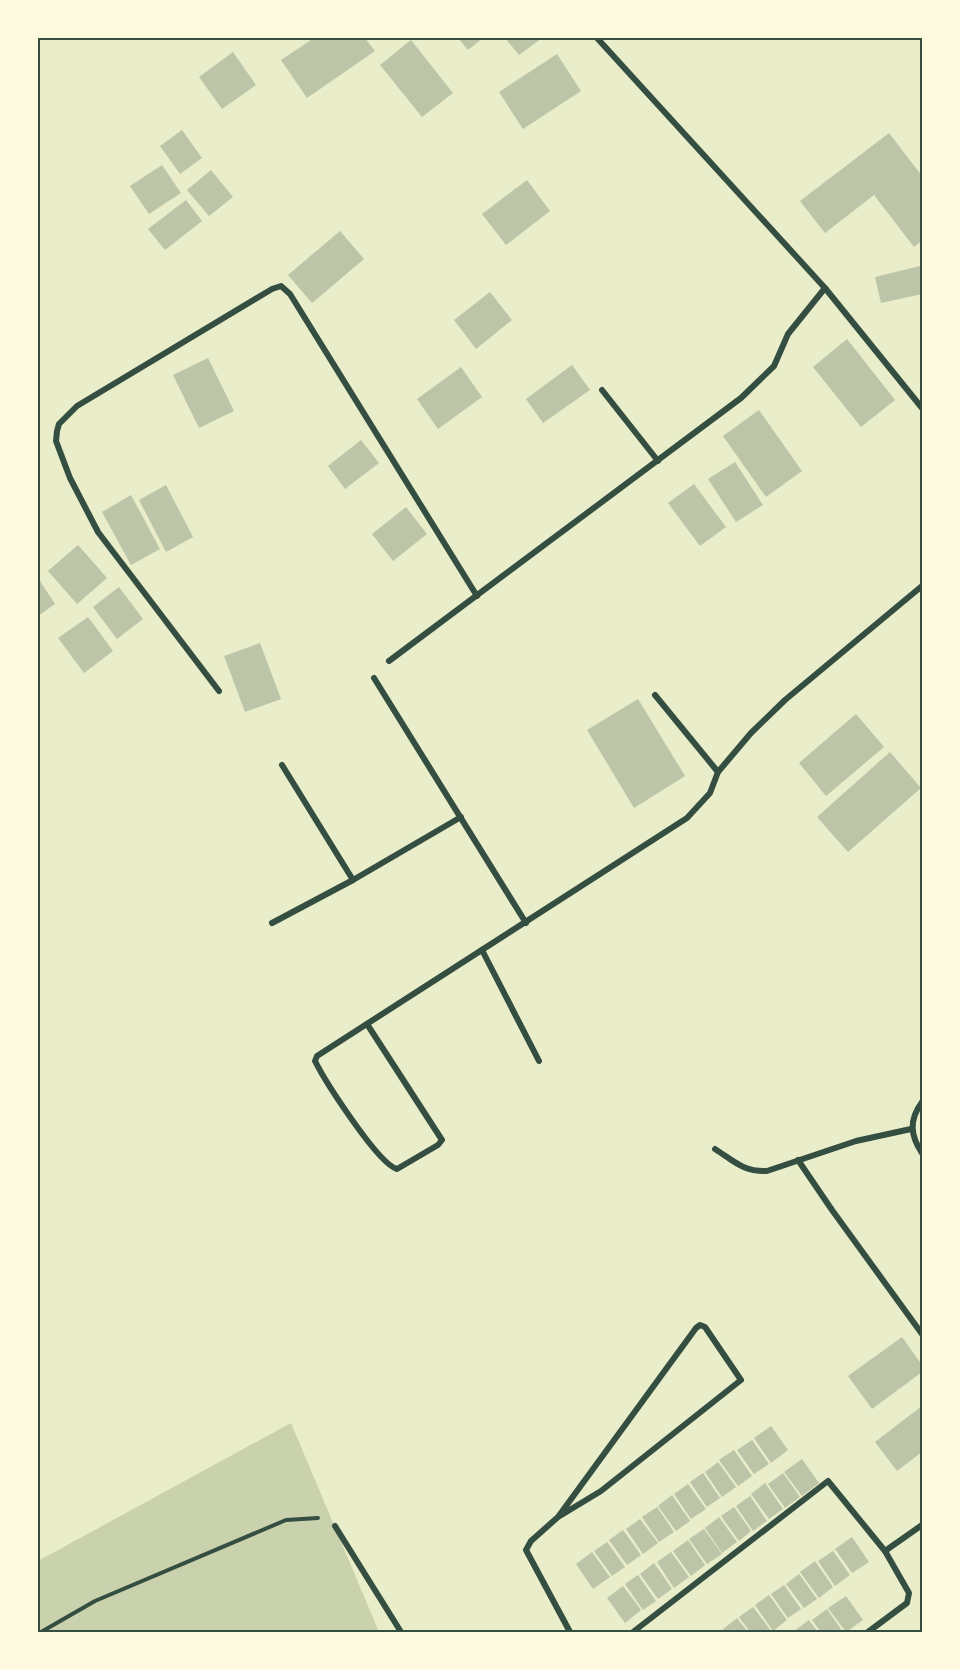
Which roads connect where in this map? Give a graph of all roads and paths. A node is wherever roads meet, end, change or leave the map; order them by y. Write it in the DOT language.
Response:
graph roads {
  1 [pos="597,38"];
  2 [pos="825,288"];
  3 [pos="602,390"];
  4 [pos="922,408"];
  5 [pos="658,461"];
  6 [pos="922,586"];
  7 [pos="477,596"];
  8 [pos="389,661"];
  9 [pos="374,678"];
  10 [pos="219,691"];
  11 [pos="655,695"];
  12 [pos="282,765"];
  13 [pos="718,772"];
  14 [pos="461,817"];
  15 [pos="353,880"];
  16 [pos="272,923"];
  17 [pos="526,923"];
  18 [pos="482,951"];
  19 [pos="367,1024"];
  20 [pos="539,1061"];
  21 [pos="922,1102"];
  22 [pos="911,1129"];
  23 [pos="715,1149"];
  24 [pos="922,1153"];
  25 [pos="798,1160"];
  26 [pos="922,1334"];
  27 [pos="558,1517"];
  28 [pos="922,1525"];
  29 [pos="335,1526"];
  30 [pos="885,1551"];
  31 [pos="41,1632"];
  32 [pos="401,1632"];
  33 [pos="570,1632"];
  34 [pos="633,1632"];
  35 [pos="868,1632"];
  1 -- 2 [label="street"];
  2 -- 4 [label="street"];
  2 -- 5 [label="street"];
  3 -- 5 [label="street"];
  5 -- 7 [label="street"];
  6 -- 13 [label="street"];
  7 -- 8 [label="street"];
  7 -- 10 [label="street"];
  9 -- 14 [label="street"];
  11 -- 13 [label="street"];
  12 -- 15 [label="street"];
  13 -- 17 [label="street"];
  14 -- 15 [label="street"];
  14 -- 17 [label="street"];
  15 -- 16 [label="street"];
  17 -- 18 [label="street"];
  18 -- 19 [label="street"];
  18 -- 20 [label="street"];
  19 -- 19 [label="street"];
  21 -- 22 [label="street"];
  22 -- 24 [label="street"];
  22 -- 25 [label="street"];
  23 -- 25 [label="street"];
  25 -- 26 [label="street"];
  27 -- 27 [label="street"];
  27 -- 33 [label="street"];
  28 -- 30 [label="street"];
  29 -- 31 [label="path"];
  29 -- 32 [label="street"];
  30 -- 34 [label="street"];
  30 -- 35 [label="street"];
}
